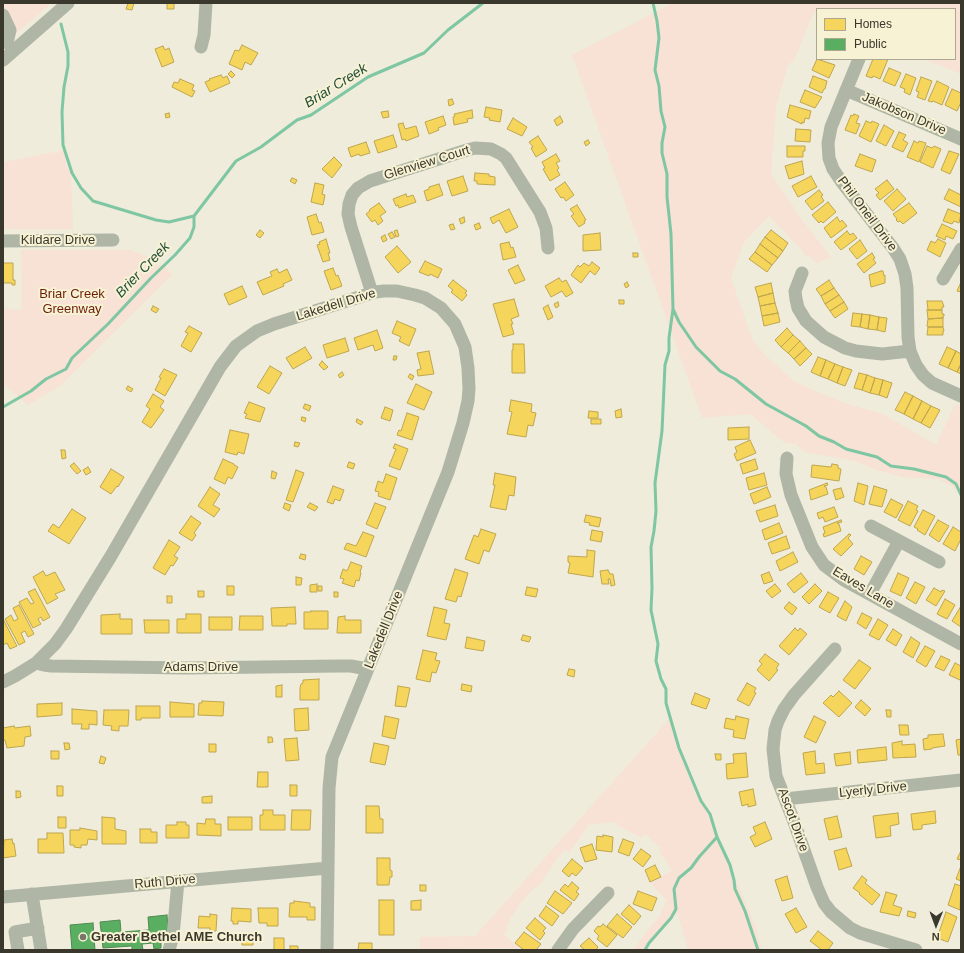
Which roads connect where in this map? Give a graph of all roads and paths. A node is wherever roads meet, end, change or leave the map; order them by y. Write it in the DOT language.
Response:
graph roads {
  1 [pos="68,3"];
  2 [pos="206,3"];
  3 [pos="3,15"];
  4 [pos="9,44"];
  5 [pos="201,47"];
  6 [pos="3,60"];
  7 [pos="859,60"];
  8 [pos="846,90"];
  9 [pos="961,139"];
  10 [pos="113,240"];
  11 [pos="3,241"];
  12 [pos="548,248"];
  13 [pos="961,249"];
  14 [pos="802,273"];
  15 [pos="943,279"];
  16 [pos="372,293"];
  17 [pos="910,351"];
  18 [pos="961,396"];
  19 [pos="787,458"];
  20 [pos="871,526"];
  21 [pos="899,541"];
  22 [pos="939,562"];
  23 [pos="870,594"];
  24 [pos="961,644"];
  25 [pos="835,649"];
  26 [pos="36,662"];
  27 [pos="367,669"];
  28 [pos="3,682"];
  29 [pos="961,780"];
  30 [pos="785,799"];
  31 [pos="328,868"];
  32 [pos="178,881"];
  33 [pos="608,893"];
  34 [pos="32,894"];
  35 [pos="3,897"];
  36 [pos="38,928"];
  37 [pos="18,950"];
  38 [pos="41,950"];
  39 [pos="169,950"];
  40 [pos="326,950"];
  41 [pos="558,950"];
  42 [pos="916,950"];
  1 -- 4 [label="street"];
  2 -- 5 [label="street"];
  3 -- 4 [label="street"];
  4 -- 6 [label="street"];
  7 -- 8 [label="street, Phil Oneil Drive"];
  8 -- 9 [label="street, Jakobson Drive"];
  8 -- 17 [label="street, Phil Oneil Drive"];
  10 -- 11 [label="street, Kildare Drive"];
  12 -- 16 [label="street, Glenview Court"];
  13 -- 15 [label="street"];
  14 -- 17 [label="street"];
  16 -- 26 [label="street, Lakedell Drive"];
  16 -- 27 [label="street, Lakedell Drive"];
  17 -- 18 [label="street, Phil Oneil Drive"];
  19 -- 23 [label="street, Eaves Lane"];
  20 -- 21 [label="street"];
  21 -- 22 [label="street"];
  21 -- 23 [label="street"];
  23 -- 24 [label="street, Eaves Lane"];
  25 -- 30 [label="street, Ascot Drive"];
  26 -- 27 [label="street, Adams Drive"];
  26 -- 28 [label="street, Lakedell Drive"];
  27 -- 31 [label="street, Lakedell Drive"];
  29 -- 30 [label="street, Lyerly Drive"];
  30 -- 42 [label="street, Ascot Drive"];
  31 -- 32 [label="street, Ruth Drive"];
  31 -- 40 [label="street, Lakedell Drive"];
  32 -- 34 [label="street, Ruth Drive"];
  32 -- 39 [label="street"];
  33 -- 41 [label="street"];
  34 -- 35 [label="street, Ruth Drive"];
  34 -- 36 [label="street"];
  36 -- 37 [label="street"];
  36 -- 38 [label="street"];
}
